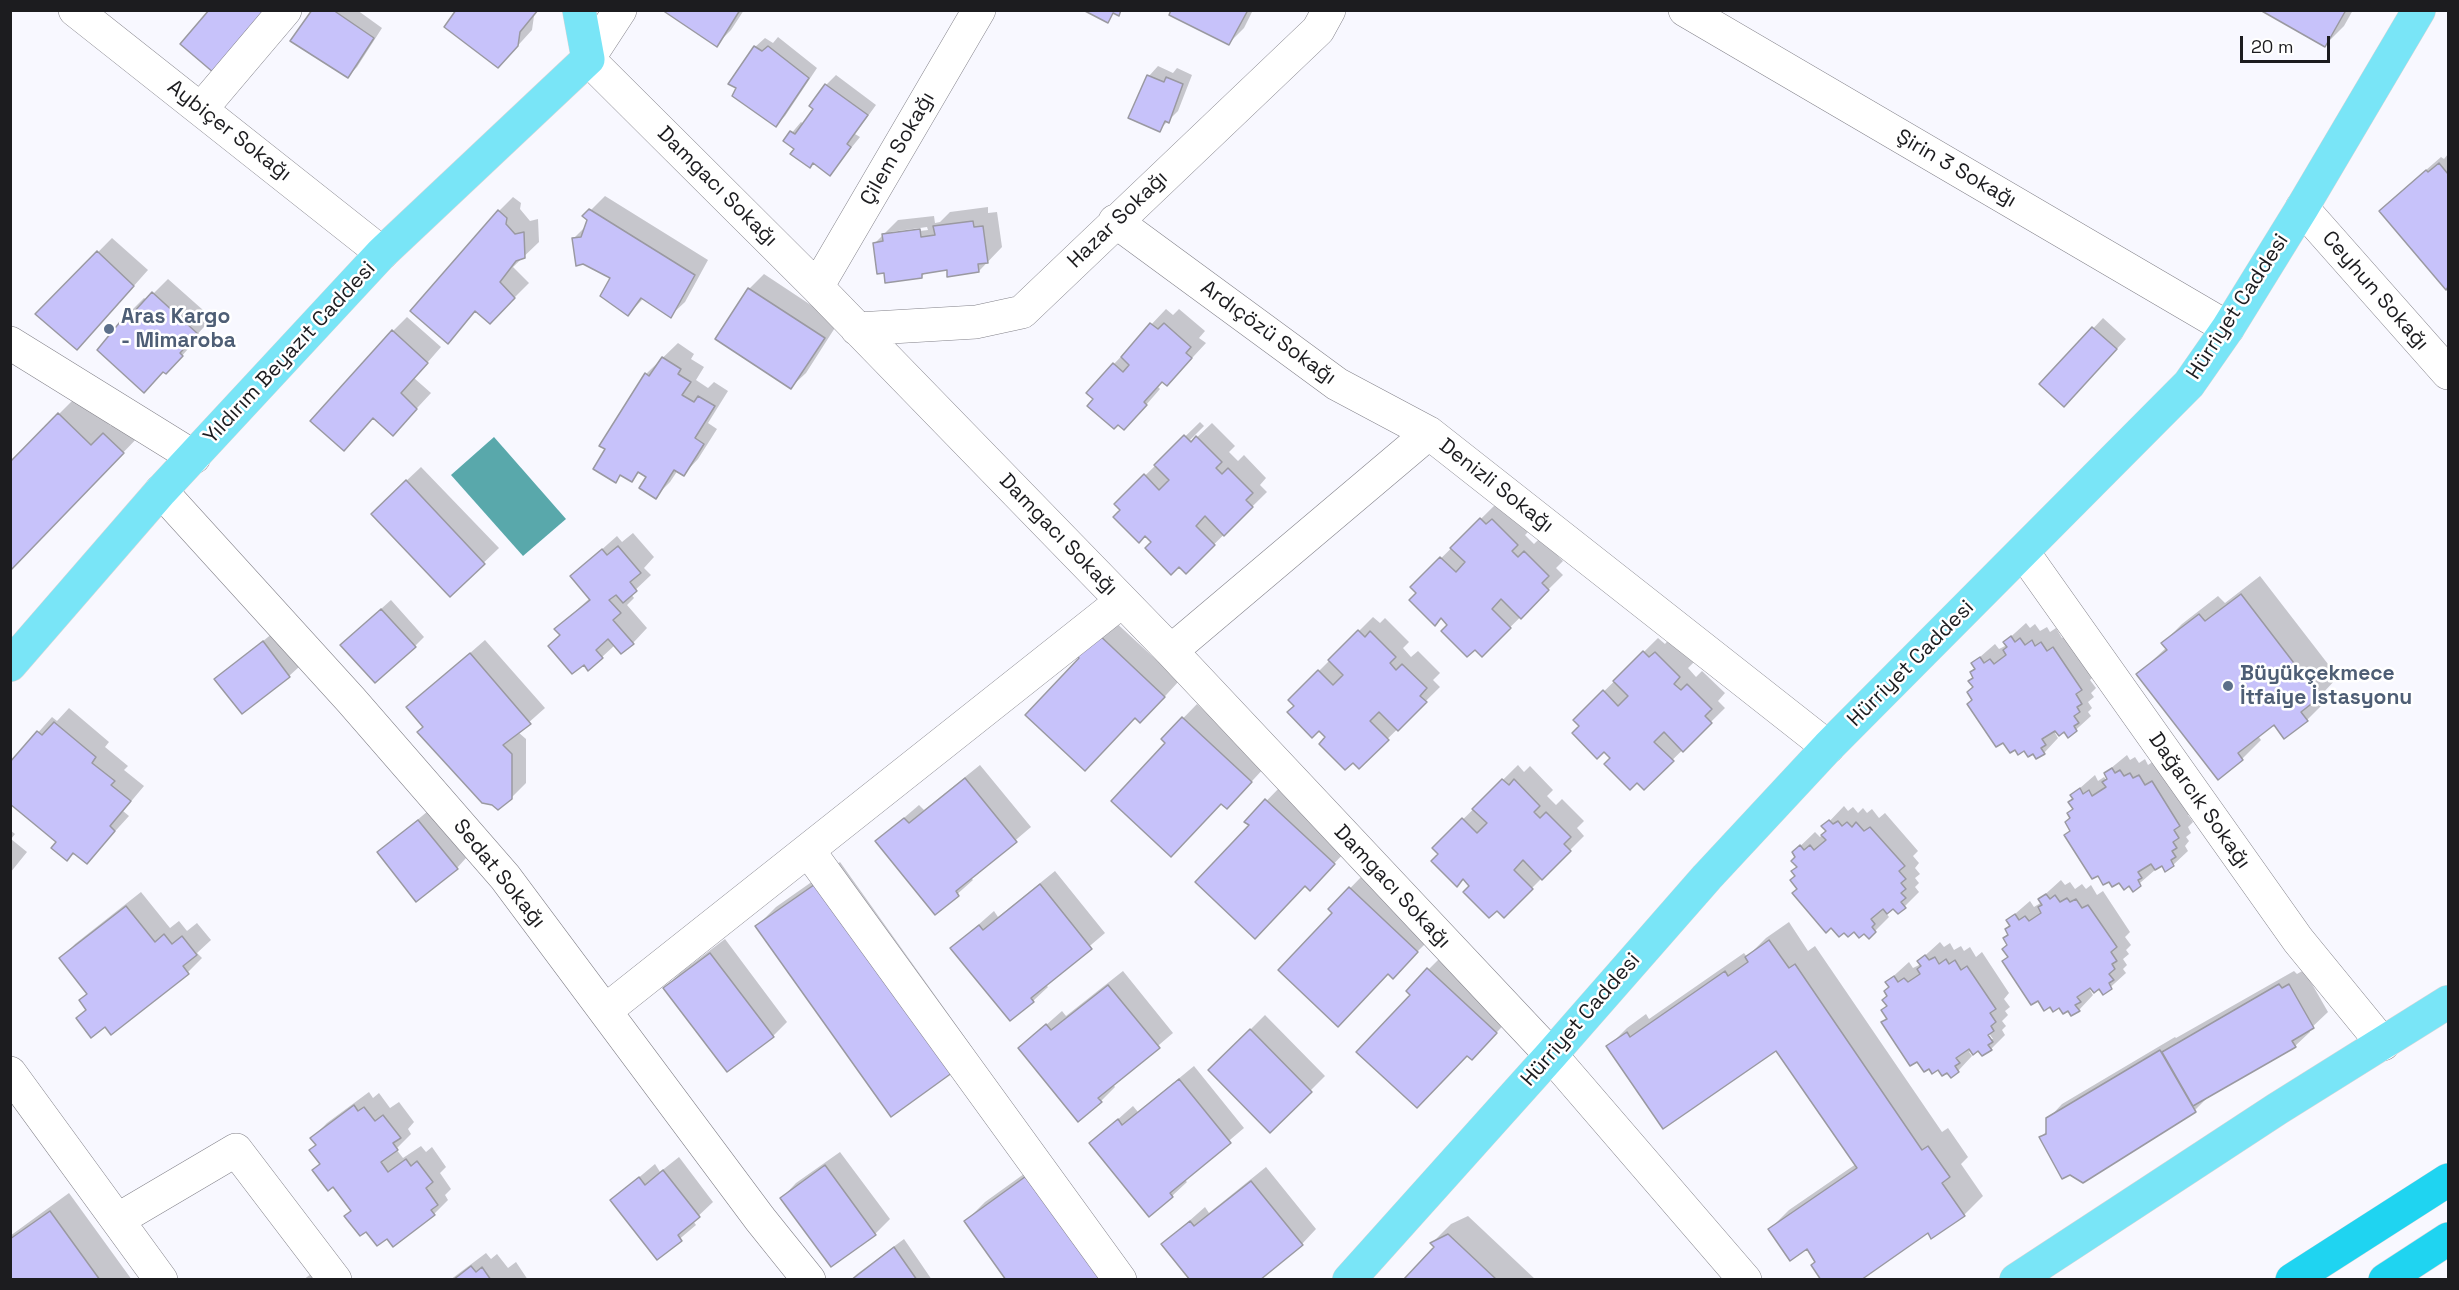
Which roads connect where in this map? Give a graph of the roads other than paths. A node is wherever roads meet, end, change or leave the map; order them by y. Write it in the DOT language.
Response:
graph roads {
  1 [pos="75,10"];
  2 [pos="285,10"];
  3 [pos="579,10"];
  4 [pos="620,10"];
  5 [pos="979,10"];
  6 [pos="1329,10"];
  7 [pos="1685,10"];
  8 [pos="2419,10"];
  9 [pos="588,59"];
  10 [pos="202,108"];
  11 [pos="2302,208"];
  12 [pos="1115,221"];
  13 [pos="382,253"];
  14 [pos="817,287"];
  15 [pos="2228,328"];
  16 [pos="857,329"];
  17 [pos="10,343"];
  18 [pos="2448,373"];
  19 [pos="1429,433"];
  20 [pos="194,457"];
  21 [pos="161,491"];
  22 [pos="2023,552"];
  23 [pos="1122,601"];
  24 [pos="1171,651"];
  25 [pos="10,665"];
  26 [pos="1828,747"];
  27 [pos="808,850"];
  28 [pos="2448,1002"];
  29 [pos="605,1011"];
  30 [pos="2383,1044"];
  31 [pos="1551,1055"];
  32 [pos="10,1073"];
  33 [pos="2448,1180"];
  34 [pos="119,1219"];
  35 [pos="2448,1239"];
  36 [pos="161,1280"];
  37 [pos="335,1280"];
  38 [pos="809,1280"];
  39 [pos="1120,1280"];
  40 [pos="1349,1280"];
  41 [pos="1745,1280"];
  42 [pos="2016,1280"];
  43 [pos="2292,1280"];
  44 [pos="2385,1280"];
  1 -- 10 [label="street, Aybiçer Sokağı"];
  2 -- 10 [label="street"];
  3 -- 9 [label="main road"];
  4 -- 9 [label="street"];
  5 -- 14 [label="street, Çilem Sokağı"];
  6 -- 12 [label="street, Hazar Sokağı"];
  7 -- 15 [label="street, Şirin 3 Sokağı"];
  8 -- 11 [label="main road, Hürriyet Caddesi"];
  9 -- 13 [label="main road, Yıldırım Beyazıt Caddesi"];
  9 -- 14 [label="street, Damgacı Sokağı"];
  10 -- 13 [label="street, Aybiçer Sokağı"];
  11 -- 15 [label="main road, Hürriyet Caddesi"];
  11 -- 18 [label="street, Ceyhun Sokağı"];
  12 -- 16 [label="street, Hazar Sokağı"];
  12 -- 19 [label="street, Ardıçözü Sokağı"];
  13 -- 20 [label="main road, Yıldırım Beyazıt Caddesi"];
  14 -- 16 [label="street, Damgacı Sokağı"];
  15 -- 22 [label="main road, Hürriyet Caddesi"];
  16 -- 23 [label="street, Damgacı Sokağı"];
  17 -- 20 [label="street"];
  19 -- 24 [label="street, Denizli Sokağı"];
  19 -- 26 [label="street, Denizli Sokağı"];
  20 -- 21 [label="main road, Yıldırım Beyazıt Caddesi"];
  21 -- 25 [label="main road, Yıldırım Beyazıt Caddesi"];
  21 -- 29 [label="street, Sedat Sokağı"];
  22 -- 26 [label="main road, Hürriyet Caddesi"];
  22 -- 30 [label="street, Dağarcık Sokağı"];
  23 -- 24 [label="street, Damgacı Sokağı"];
  23 -- 27 [label="street"];
  24 -- 31 [label="street, Damgacı Sokağı"];
  26 -- 31 [label="main road, Hürriyet Caddesi"];
  27 -- 29 [label="street"];
  27 -- 39 [label="street"];
  28 -- 30 [label="main road"];
  29 -- 38 [label="street, Sedat Sokağı"];
  30 -- 42 [label="main road"];
  31 -- 40 [label="main road, Hürriyet Caddesi"];
  31 -- 41 [label="street, Damgacı Sokağı"];
  32 -- 34 [label="street"];
  33 -- 43 [label="highway"];
  34 -- 36 [label="street"];
  34 -- 37 [label="street"];
  35 -- 44 [label="highway"];
}
